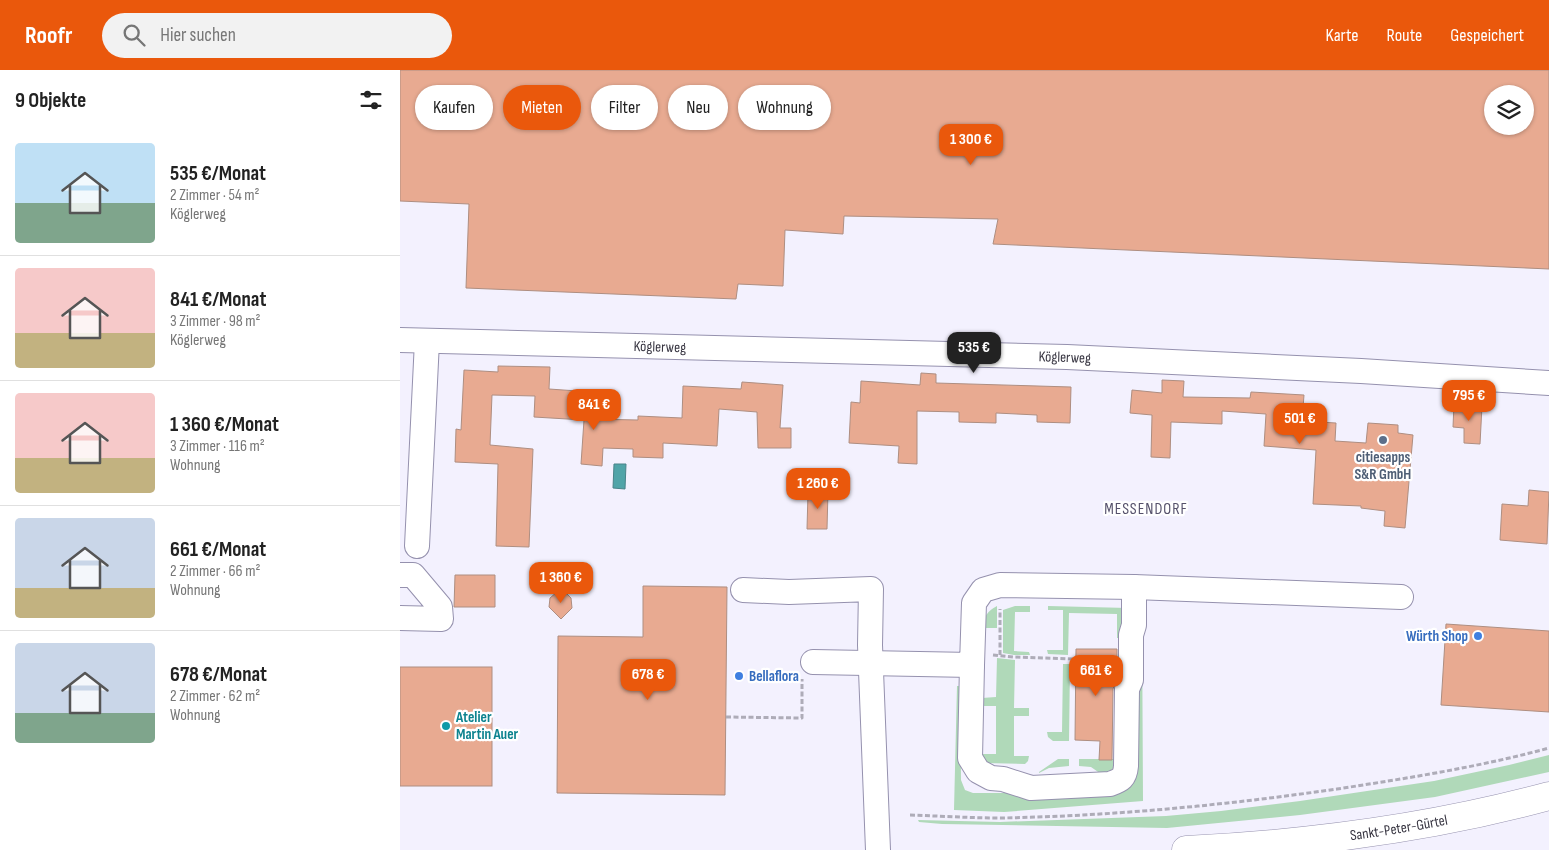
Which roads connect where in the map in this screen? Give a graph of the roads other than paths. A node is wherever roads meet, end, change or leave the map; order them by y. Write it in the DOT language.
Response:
graph roads {
  1 [pos="400,340"];
  2 [pos="427,341"];
  3 [pos="1549,383"];
  4 [pos="417,546"];
  5 [pos="400,575"];
  6 [pos="1134,587"];
  7 [pos="742,590"];
  8 [pos="1400,598"];
  9 [pos="400,618"];
  10 [pos="813,662"];
  11 [pos="871,663"];
  12 [pos="972,665"];
  13 [pos="1549,796"];
  14 [pos="878,850"];
  15 [pos="1186,850"];
  1 -- 2 [label="street, Köglerweg"];
  2 -- 3 [label="street, Köglerweg"];
  2 -- 4 [label="street"];
  5 -- 9 [label="street"];
  6 -- 8 [label="street"];
  6 -- 12 [label="street"];
  6 -- 12 [label="street"];
  7 -- 11 [label="street"];
  10 -- 11 [label="street"];
  11 -- 12 [label="street"];
  11 -- 14 [label="street"];
  13 -- 15 [label="main road, Sankt-Peter-Gürtel"];
}
